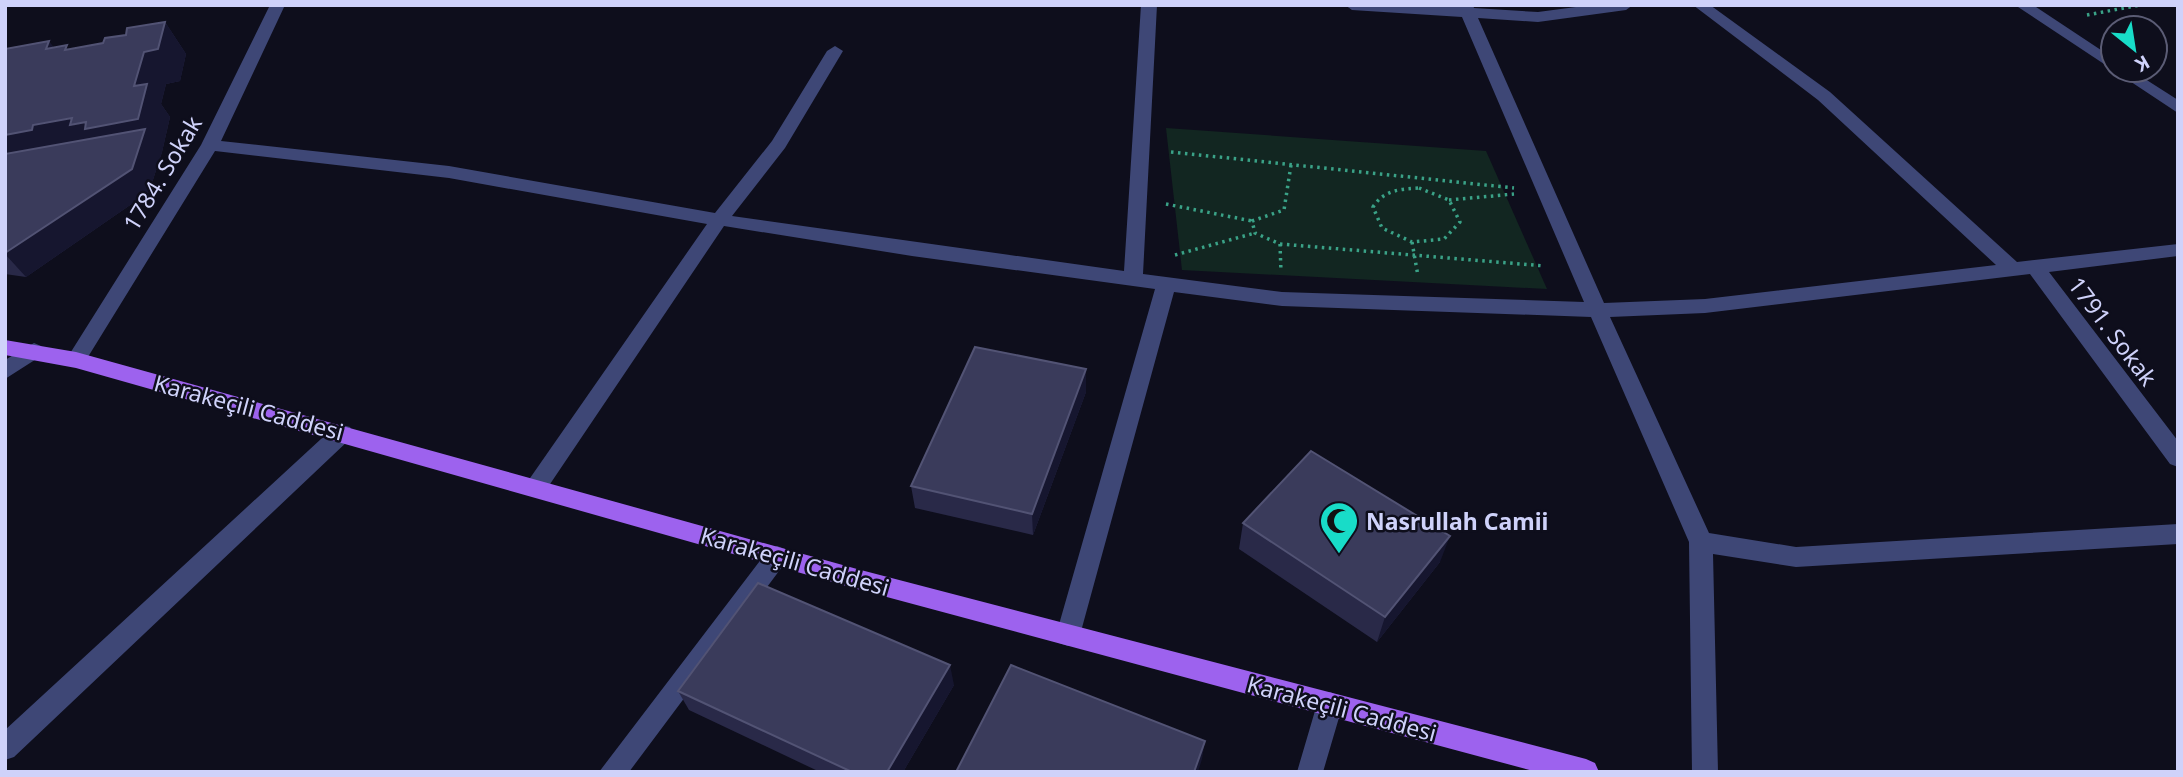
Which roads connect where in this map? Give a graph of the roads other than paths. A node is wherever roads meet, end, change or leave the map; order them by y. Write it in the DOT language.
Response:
graph roads {
  1 [pos="278,5"];
  2 [pos="1149,5"];
  3 [pos="1352,5"];
  4 [pos="1626,5"];
  5 [pos="1700,5"];
  6 [pos="2022,5"];
  7 [pos="1468,9"];
  8 [pos="835,51"];
  9 [pos="2099,56"];
  10 [pos="2141,84"];
  11 [pos="2178,108"];
  12 [pos="210,145"];
  13 [pos="719,220"];
  14 [pos="2178,250"];
  15 [pos="2035,267"];
  16 [pos="2013,270"];
  17 [pos="1134,273"];
  18 [pos="1166,286"];
  19 [pos="1599,310"];
  20 [pos="5,347"];
  21 [pos="34,351"];
  22 [pos="76,360"];
  23 [pos="5,371"];
  24 [pos="342,433"];
  25 [pos="2178,458"];
  26 [pos="536,486"];
  27 [pos="2178,534"];
  28 [pos="1701,542"];
  29 [pos="777,556"];
  30 [pos="1068,635"];
  31 [pos="1330,704"];
  32 [pos="5,748"];
  33 [pos="612,772"];
  34 [pos="1310,772"];
  35 [pos="1586,772"];
  36 [pos="1705,772"];
  1 -- 12 [label="street, 1784. Sokak"];
  2 -- 17 [label="street"];
  3 -- 7 [label="street"];
  4 -- 7 [label="street"];
  5 -- 16 [label="street"];
  6 -- 9 [label="street"];
  7 -- 19 [label="street"];
  8 -- 13 [label="street"];
  10 -- 11 [label="street"];
  12 -- 13 [label="street"];
  12 -- 22 [label="street, 1784. Sokak"];
  13 -- 17 [label="street"];
  13 -- 26 [label="street"];
  14 -- 15 [label="street"];
  15 -- 16 [label="street"];
  15 -- 25 [label="street, 1791. Sokak"];
  16 -- 19 [label="street"];
  17 -- 18 [label="street"];
  18 -- 19 [label="street"];
  18 -- 30 [label="street"];
  19 -- 28 [label="street"];
  20 -- 21 [label="main road, Karakeçili Caddesi"];
  21 -- 22 [label="main road, Karakeçili Caddesi"];
  21 -- 23 [label="street"];
  22 -- 24 [label="main road, Karakeçili Caddesi"];
  24 -- 26 [label="main road, Karakeçili Caddesi"];
  24 -- 32 [label="street"];
  26 -- 29 [label="main road, Karakeçili Caddesi"];
  27 -- 28 [label="street"];
  28 -- 36 [label="street"];
  29 -- 30 [label="main road, Karakeçili Caddesi"];
  29 -- 33 [label="street"];
  30 -- 31 [label="main road, Karakeçili Caddesi"];
  31 -- 34 [label="street"];
  31 -- 35 [label="main road, Karakeçili Caddesi"];
}
